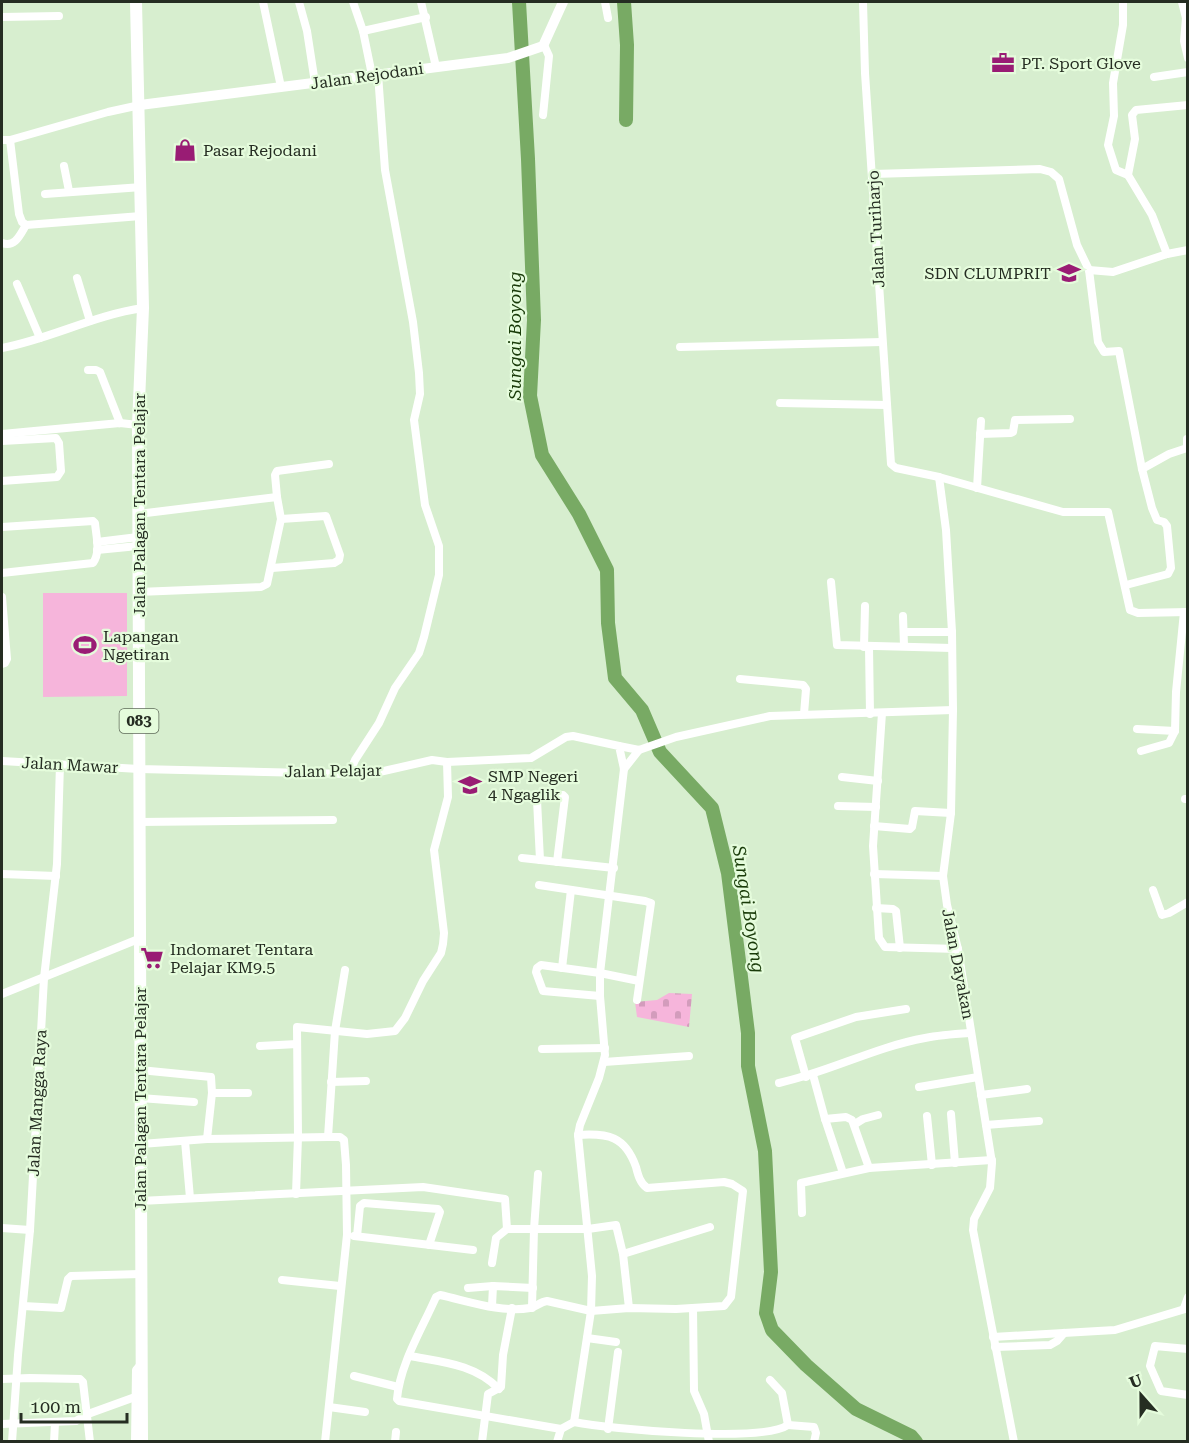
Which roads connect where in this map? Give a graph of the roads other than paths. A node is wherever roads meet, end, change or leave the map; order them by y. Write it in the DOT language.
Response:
graph roads {
  1 [pos="136,2"];
  2 [pos="263,2"];
  3 [pos="299,2"];
  4 [pos="353,2"];
  5 [pos="421,2"];
  6 [pos="563,2"];
  7 [pos="605,2"];
  8 [pos="863,2"];
  9 [pos="1123,2"];
  10 [pos="1182,2"];
  11 [pos="59,16"];
  12 [pos="2,17"];
  13 [pos="426,17"];
  14 [pos="608,18"];
  15 [pos="363,31"];
  16 [pos="540,48"];
  17 [pos="1188,58"];
  18 [pos="436,67"];
  19 [pos="1188,72"];
  20 [pos="375,75"];
  21 [pos="1154,77"];
  22 [pos="315,83"];
  23 [pos="281,87"];
  24 [pos="140,105"];
  25 [pos="1188,105"];
  26 [pos="543,115"];
  27 [pos="6,140"];
  28 [pos="64,166"];
  29 [pos="873,174"];
  30 [pos="1128,175"];
  31 [pos="142,187"];
  32 [pos="69,191"];
  33 [pos="45,194"];
  34 [pos="141,216"];
  35 [pos="26,225"];
  36 [pos="2,243"];
  37 [pos="1188,250"];
  38 [pos="1167,254"];
  39 [pos="1089,270"];
  40 [pos="77,278"];
  41 [pos="17,284"];
  42 [pos="143,308"];
  43 [pos="90,321"];
  44 [pos="40,338"];
  45 [pos="882,342"];
  46 [pos="680,347"];
  47 [pos="2,348"];
  48 [pos="88,370"];
  49 [pos="780,403"];
  50 [pos="887,405"];
  51 [pos="1070,419"];
  52 [pos="981,421"];
  53 [pos="120,423"];
  54 [pos="138,425"];
  55 [pos="2,434"];
  56 [pos="980,434"];
  57 [pos="11,437"];
  58 [pos="1187,439"];
  59 [pos="2,441"];
  60 [pos="329,464"];
  61 [pos="1142,469"];
  62 [pos="939,477"];
  63 [pos="2,481"];
  64 [pos="977,488"];
  65 [pos="277,497"];
  66 [pos="138,514"];
  67 [pos="281,519"];
  68 [pos="2,527"];
  69 [pos="138,541"];
  70 [pos="97,546"];
  71 [pos="272,568"];
  72 [pos="2,573"];
  73 [pos="831,582"];
  74 [pos="1126,585"];
  75 [pos="138,592"];
  76 [pos="2,597"];
  77 [pos="865,606"];
  78 [pos="1186,612"];
  79 [pos="2,614"];
  80 [pos="903,616"];
  81 [pos="904,632"];
  82 [pos="952,632"];
  83 [pos="904,646"];
  84 [pos="866,647"];
  85 [pos="952,648"];
  86 [pos="2,664"];
  87 [pos="740,679"];
  88 [pos="953,710"];
  89 [pos="882,713"];
  90 [pos="804,714"];
  91 [pos="870,714"];
  92 [pos="1137,729"];
  93 [pos="1175,731"];
  94 [pos="619,746"];
  95 [pos="643,749"];
  96 [pos="1141,751"];
  97 [pos="2,761"];
  98 [pos="447,762"];
  99 [pos="60,764"];
  100 [pos="139,769"];
  101 [pos="624,769"];
  102 [pos="349,774"];
  103 [pos="842,777"];
  104 [pos="878,781"];
  105 [pos="838,806"];
  106 [pos="876,807"];
  107 [pos="951,813"];
  108 [pos="333,820"];
  109 [pos="139,822"];
  110 [pos="874,826"];
  111 [pos="522,858"];
  112 [pos="540,860"];
  113 [pos="557,862"];
  114 [pos="614,868"];
  115 [pos="2,874"];
  116 [pos="874,874"];
  117 [pos="56,876"];
  118 [pos="944,876"];
  119 [pos="539,885"];
  120 [pos="571,890"];
  121 [pos="1153,890"];
  122 [pos="610,896"];
  123 [pos="1188,902"];
  124 [pos="876,908"];
  125 [pos="141,938"];
  126 [pos="900,948"];
  127 [pos="958,949"];
  128 [pos="562,968"];
  129 [pos="345,970"];
  130 [pos="600,973"];
  131 [pos="44,978"];
  132 [pos="639,981"];
  133 [pos="2,994"];
  134 [pos="600,996"];
  135 [pos="637,1000"];
  136 [pos="906,1009"];
  137 [pos="335,1031"];
  138 [pos="971,1033"];
  139 [pos="297,1044"];
  140 [pos="260,1046"];
  141 [pos="605,1047"];
  142 [pos="542,1049"];
  143 [pos="689,1056"];
  144 [pos="604,1062"];
  145 [pos="140,1070"];
  146 [pos="809,1076"];
  147 [pos="978,1077"];
  148 [pos="366,1081"];
  149 [pos="331,1082"];
  150 [pos="779,1083"];
  151 [pos="919,1087"];
  152 [pos="1027,1089"];
  153 [pos="212,1093"];
  154 [pos="248,1093"];
  155 [pos="981,1095"];
  156 [pos="140,1098"];
  157 [pos="194,1102"];
  158 [pos="951,1114"];
  159 [pos="878,1115"];
  160 [pos="927,1116"];
  161 [pos="825,1119"];
  162 [pos="1039,1121"];
  163 [pos="855,1124"];
  164 [pos="986,1125"];
  165 [pos="578,1135"];
  166 [pos="298,1137"];
  167 [pos="328,1137"];
  168 [pos="207,1139"];
  169 [pos="185,1141"];
  170 [pos="141,1144"];
  171 [pos="992,1160"];
  172 [pos="955,1163"];
  173 [pos="932,1165"];
  174 [pos="869,1168"];
  175 [pos="843,1173"];
  176 [pos="538,1174"];
  177 [pos="347,1192"];
  178 [pos="296,1194"];
  179 [pos="190,1198"];
  180 [pos="140,1200"];
  181 [pos="801,1213"];
  182 [pos="710,1227"];
  183 [pos="2,1228"];
  184 [pos="507,1229"];
  185 [pos="534,1229"];
  186 [pos="588,1229"];
  187 [pos="30,1230"];
  188 [pos="347,1235"];
  189 [pos="357,1236"];
  190 [pos="429,1245"];
  191 [pos="473,1250"];
  192 [pos="623,1254"];
  193 [pos="492,1263"];
  194 [pos="140,1274"];
  195 [pos="282,1280"];
  196 [pos="340,1286"];
  197 [pos="493,1286"];
  198 [pos="468,1288"];
  199 [pos="533,1288"];
  200 [pos="1188,1297"];
  201 [pos="23,1306"];
  202 [pos="492,1306"];
  203 [pos="512,1308"];
  204 [pos="532,1308"];
  205 [pos="629,1308"];
  206 [pos="693,1308"];
  207 [pos="1186,1308"];
  208 [pos="591,1311"];
  209 [pos="1064,1333"];
  210 [pos="993,1337"];
  211 [pos="587,1338"];
  212 [pos="616,1342"];
  213 [pos="995,1347"];
  214 [pos="1188,1350"];
  215 [pos="618,1352"];
  216 [pos="410,1356"];
  217 [pos="141,1364"];
  218 [pos="354,1376"];
  219 [pos="2,1379"];
  220 [pos="16,1379"];
  221 [pos="770,1380"];
  222 [pos="398,1387"];
  223 [pos="500,1389"];
  224 [pos="1188,1395"];
  225 [pos="135,1397"];
  226 [pos="329,1407"];
  227 [pos="364,1412"];
  228 [pos="88,1414"];
  229 [pos="485,1416"];
  230 [pos="14,1422"];
  231 [pos="573,1422"];
  232 [pos="55,1423"];
  233 [pos="2,1424"];
  234 [pos="788,1425"];
  235 [pos="608,1429"];
  236 [pos="561,1430"];
  237 [pos="396,1432"];
  238 [pos="709,1439"];
  239 [pos="12,1442"];
  240 [pos="54,1442"];
  241 [pos="90,1442"];
  242 [pos="135,1442"];
  243 [pos="142,1442"];
  244 [pos="325,1442"];
  245 [pos="395,1442"];
  246 [pos="482,1442"];
  247 [pos="557,1442"];
  248 [pos="814,1442"];
  249 [pos="1014,1442"];
  1 -- 24 [label="main road, Jalan Palagan Tentara Pelajar / 083"];
  2 -- 23 [label="street"];
  3 -- 22 [label="street"];
  4 -- 15 [label="street"];
  5 -- 13 [label="street"];
  6 -- 16 [label="main road"];
  7 -- 14 [label="street"];
  8 -- 29 [label="street, Jalan Turiharjo"];
  9 -- 30 [label="street"];
  10 -- 17 [label="street"];
  11 -- 12 [label="street"];
  13 -- 15 [label="street"];
  13 -- 18 [label="street"];
  15 -- 20 [label="street"];
  16 -- 18 [label="main road, Jalan Rejodani"];
  16 -- 26 [label="street"];
  18 -- 20 [label="main road, Jalan Rejodani"];
  19 -- 21 [label="street"];
  20 -- 22 [label="main road, Jalan Rejodani"];
  20 -- 102 [label="street"];
  22 -- 23 [label="main road, Jalan Rejodani"];
  23 -- 24 [label="main road, Jalan Rejodani"];
  24 -- 27 [label="street"];
  24 -- 31 [label="main road, Jalan Palagan Tentara Pelajar / 083"];
  25 -- 30 [label="street"];
  27 -- 35 [label="street"];
  28 -- 32 [label="street"];
  29 -- 39 [label="street"];
  29 -- 45 [label="street, Jalan Turiharjo"];
  30 -- 38 [label="street"];
  31 -- 32 [label="street"];
  31 -- 34 [label="main road, Jalan Palagan Tentara Pelajar / 083"];
  32 -- 33 [label="street"];
  34 -- 35 [label="street"];
  34 -- 42 [label="main road, Jalan Palagan Tentara Pelajar / 083"];
  35 -- 36 [label="street"];
  37 -- 38 [label="street"];
  38 -- 39 [label="street"];
  39 -- 61 [label="street"];
  40 -- 43 [label="street"];
  41 -- 44 [label="street"];
  42 -- 43 [label="street"];
  42 -- 54 [label="main road, Jalan Palagan Tentara Pelajar / 083"];
  43 -- 44 [label="street"];
  44 -- 47 [label="street"];
  45 -- 46 [label="street"];
  45 -- 50 [label="street, Jalan Turiharjo"];
  48 -- 53 [label="street"];
  49 -- 50 [label="street"];
  50 -- 62 [label="street, Jalan Turiharjo"];
  51 -- 56 [label="street"];
  52 -- 56 [label="street"];
  53 -- 54 [label="street"];
  53 -- 57 [label="street"];
  54 -- 66 [label="main road, Jalan Palagan Tentara Pelajar / 083"];
  55 -- 57 [label="street"];
  56 -- 64 [label="street"];
  57 -- 59 [label="street"];
  57 -- 63 [label="street"];
  58 -- 61 [label="street"];
  60 -- 65 [label="street"];
  61 -- 74 [label="street"];
  62 -- 64 [label="street"];
  62 -- 82 [label="street, Jalan Dayakan"];
  64 -- 74 [label="street"];
  65 -- 66 [label="street"];
  65 -- 67 [label="street"];
  66 -- 69 [label="main road, Jalan Palagan Tentara Pelajar / 083"];
  67 -- 71 [label="street"];
  67 -- 71 [label="street"];
  68 -- 70 [label="street"];
  69 -- 70 [label="street"];
  69 -- 75 [label="main road, Jalan Palagan Tentara Pelajar / 083"];
  70 -- 72 [label="street"];
  71 -- 75 [label="street"];
  73 -- 84 [label="street"];
  74 -- 78 [label="street"];
  75 -- 100 [label="main road, Jalan Palagan Tentara Pelajar / 083"];
  76 -- 79 [label="street"];
  77 -- 84 [label="street"];
  78 -- 93 [label="street"];
  79 -- 86 [label="street"];
  80 -- 81 [label="street"];
  81 -- 82 [label="street"];
  81 -- 83 [label="street"];
  82 -- 85 [label="street, Jalan Dayakan"];
  83 -- 84 [label="street"];
  83 -- 85 [label="street"];
  84 -- 91 [label="street"];
  85 -- 88 [label="street, Jalan Dayakan"];
  87 -- 90 [label="street"];
  88 -- 89 [label="street"];
  88 -- 107 [label="street, Jalan Dayakan"];
  89 -- 91 [label="street"];
  89 -- 104 [label="street"];
  90 -- 91 [label="street"];
  90 -- 95 [label="street"];
  92 -- 93 [label="street"];
  93 -- 96 [label="street"];
  94 -- 95 [label="street, Jalan Pelajar"];
  94 -- 98 [label="street, Jalan Pelajar"];
  94 -- 101 [label="street"];
  95 -- 101 [label="street"];
  97 -- 99 [label="street, Jalan Mawar"];
  98 -- 102 [label="street, Jalan Pelajar"];
  98 -- 137 [label="street"];
  99 -- 100 [label="street, Jalan Mawar"];
  99 -- 117 [label="street, Jalan Mangga Raya"];
  100 -- 102 [label="street, Jalan Pelajar"];
  100 -- 109 [label="main road, Jalan Palagan Tentara Pelajar / 083"];
  101 -- 114 [label="street"];
  103 -- 104 [label="street"];
  104 -- 106 [label="street"];
  105 -- 106 [label="street"];
  106 -- 110 [label="street"];
  107 -- 110 [label="street"];
  107 -- 118 [label="street, Jalan Dayakan"];
  108 -- 109 [label="street"];
  109 -- 125 [label="main road, Jalan Palagan Tentara Pelajar / 083"];
  110 -- 116 [label="street"];
  111 -- 112 [label="street"];
  112 -- 113 [label="street"];
  112 -- 113 [label="street"];
  113 -- 114 [label="street"];
  114 -- 122 [label="street"];
  115 -- 117 [label="street"];
  116 -- 118 [label="street"];
  116 -- 124 [label="street"];
  117 -- 131 [label="street, Jalan Mangga Raya"];
  118 -- 127 [label="street, Jalan Dayakan"];
  119 -- 120 [label="street"];
  120 -- 122 [label="street"];
  120 -- 128 [label="street"];
  121 -- 123 [label="street"];
  122 -- 130 [label="street"];
  122 -- 132 [label="street"];
  124 -- 126 [label="street"];
  124 -- 126 [label="street"];
  125 -- 131 [label="street"];
  125 -- 145 [label="main road, Jalan Palagan Tentara Pelajar / 083"];
  126 -- 127 [label="street"];
  127 -- 138 [label="street, Jalan Dayakan"];
  128 -- 130 [label="street"];
  128 -- 134 [label="street"];
  129 -- 137 [label="street"];
  130 -- 132 [label="street"];
  130 -- 134 [label="street"];
  131 -- 133 [label="street"];
  131 -- 187 [label="street, Jalan Mangga Raya"];
  132 -- 135 [label="street"];
  134 -- 141 [label="street"];
  136 -- 146 [label="street"];
  137 -- 139 [label="street"];
  137 -- 149 [label="street"];
  138 -- 146 [label="street"];
  138 -- 147 [label="street, Jalan Dayakan"];
  139 -- 140 [label="street"];
  139 -- 166 [label="street"];
  141 -- 142 [label="street"];
  141 -- 144 [label="street"];
  143 -- 144 [label="street"];
  144 -- 165 [label="street"];
  145 -- 153 [label="street"];
  145 -- 156 [label="main road, Jalan Palagan Tentara Pelajar / 083"];
  146 -- 150 [label="street"];
  146 -- 161 [label="street"];
  147 -- 151 [label="street"];
  147 -- 155 [label="street, Jalan Dayakan"];
  148 -- 149 [label="street"];
  149 -- 167 [label="street"];
  152 -- 155 [label="street"];
  153 -- 154 [label="street"];
  153 -- 168 [label="street"];
  155 -- 164 [label="street, Jalan Dayakan"];
  156 -- 157 [label="street"];
  156 -- 170 [label="main road, Jalan Palagan Tentara Pelajar / 083"];
  158 -- 172 [label="street"];
  159 -- 163 [label="street"];
  160 -- 173 [label="street"];
  161 -- 163 [label="street"];
  161 -- 175 [label="street"];
  162 -- 164 [label="street"];
  163 -- 174 [label="street"];
  164 -- 171 [label="street, Jalan Dayakan"];
  165 -- 186 [label="street"];
  165 -- 206 [label="street"];
  166 -- 167 [label="street"];
  166 -- 168 [label="street"];
  166 -- 178 [label="street"];
  167 -- 177 [label="street"];
  168 -- 169 [label="street"];
  169 -- 170 [label="street"];
  169 -- 179 [label="street"];
  170 -- 180 [label="main road, Jalan Palagan Tentara Pelajar / 083"];
  171 -- 172 [label="street"];
  171 -- 210 [label="street, Jalan Dayakan"];
  172 -- 173 [label="street"];
  173 -- 174 [label="street"];
  174 -- 175 [label="street"];
  175 -- 181 [label="street"];
  176 -- 185 [label="street"];
  177 -- 178 [label="street"];
  177 -- 184 [label="street"];
  177 -- 188 [label="street"];
  178 -- 179 [label="street"];
  179 -- 180 [label="street"];
  180 -- 194 [label="main road, Jalan Palagan Tentara Pelajar / 083"];
  182 -- 192 [label="street"];
  183 -- 187 [label="street"];
  184 -- 185 [label="street"];
  184 -- 193 [label="street"];
  185 -- 186 [label="street"];
  185 -- 199 [label="street"];
  186 -- 192 [label="street"];
  186 -- 208 [label="street"];
  187 -- 201 [label="street, Jalan Mangga Raya"];
  188 -- 189 [label="street"];
  188 -- 196 [label="street"];
  189 -- 190 [label="street"];
  189 -- 190 [label="street"];
  190 -- 191 [label="street"];
  192 -- 205 [label="street"];
  194 -- 201 [label="street"];
  194 -- 217 [label="main road, Jalan Palagan Tentara Pelajar / 083"];
  195 -- 196 [label="street"];
  196 -- 226 [label="street"];
  197 -- 198 [label="street"];
  197 -- 199 [label="street"];
  197 -- 202 [label="street"];
  199 -- 204 [label="street"];
  200 -- 207 [label="street"];
  201 -- 220 [label="street, Jalan Mangga Raya"];
  202 -- 203 [label="street"];
  202 -- 216 [label="street"];
  203 -- 204 [label="street"];
  203 -- 223 [label="street"];
  204 -- 208 [label="street"];
  205 -- 206 [label="street"];
  205 -- 208 [label="street"];
  206 -- 238 [label="street"];
  207 -- 209 [label="street"];
  208 -- 211 [label="street"];
  209 -- 210 [label="street"];
  209 -- 213 [label="street"];
  210 -- 213 [label="street, Jalan Dayakan"];
  211 -- 212 [label="street"];
  211 -- 231 [label="street"];
  213 -- 249 [label="street, Jalan Dayakan"];
  214 -- 224 [label="street"];
  215 -- 235 [label="street"];
  216 -- 222 [label="street"];
  216 -- 223 [label="street"];
  217 -- 225 [label="street"];
  217 -- 243 [label="main road, Jalan Palagan Tentara Pelajar / 083"];
  218 -- 222 [label="street"];
  219 -- 220 [label="street"];
  220 -- 228 [label="street"];
  220 -- 230 [label="street, Jalan Mangga Raya"];
  221 -- 234 [label="street"];
  222 -- 229 [label="street"];
  223 -- 229 [label="street"];
  225 -- 228 [label="street"];
  225 -- 242 [label="street"];
  226 -- 227 [label="street"];
  226 -- 244 [label="street"];
  228 -- 232 [label="street"];
  228 -- 241 [label="street"];
  229 -- 236 [label="street"];
  229 -- 246 [label="street"];
  230 -- 232 [label="street"];
  230 -- 233 [label="street"];
  230 -- 239 [label="street, Jalan Mangga Raya"];
  231 -- 235 [label="street"];
  231 -- 236 [label="street"];
  232 -- 240 [label="street"];
  234 -- 238 [label="street"];
  234 -- 248 [label="street"];
  235 -- 238 [label="street"];
  236 -- 247 [label="street"];
  237 -- 245 [label="street"];
}
